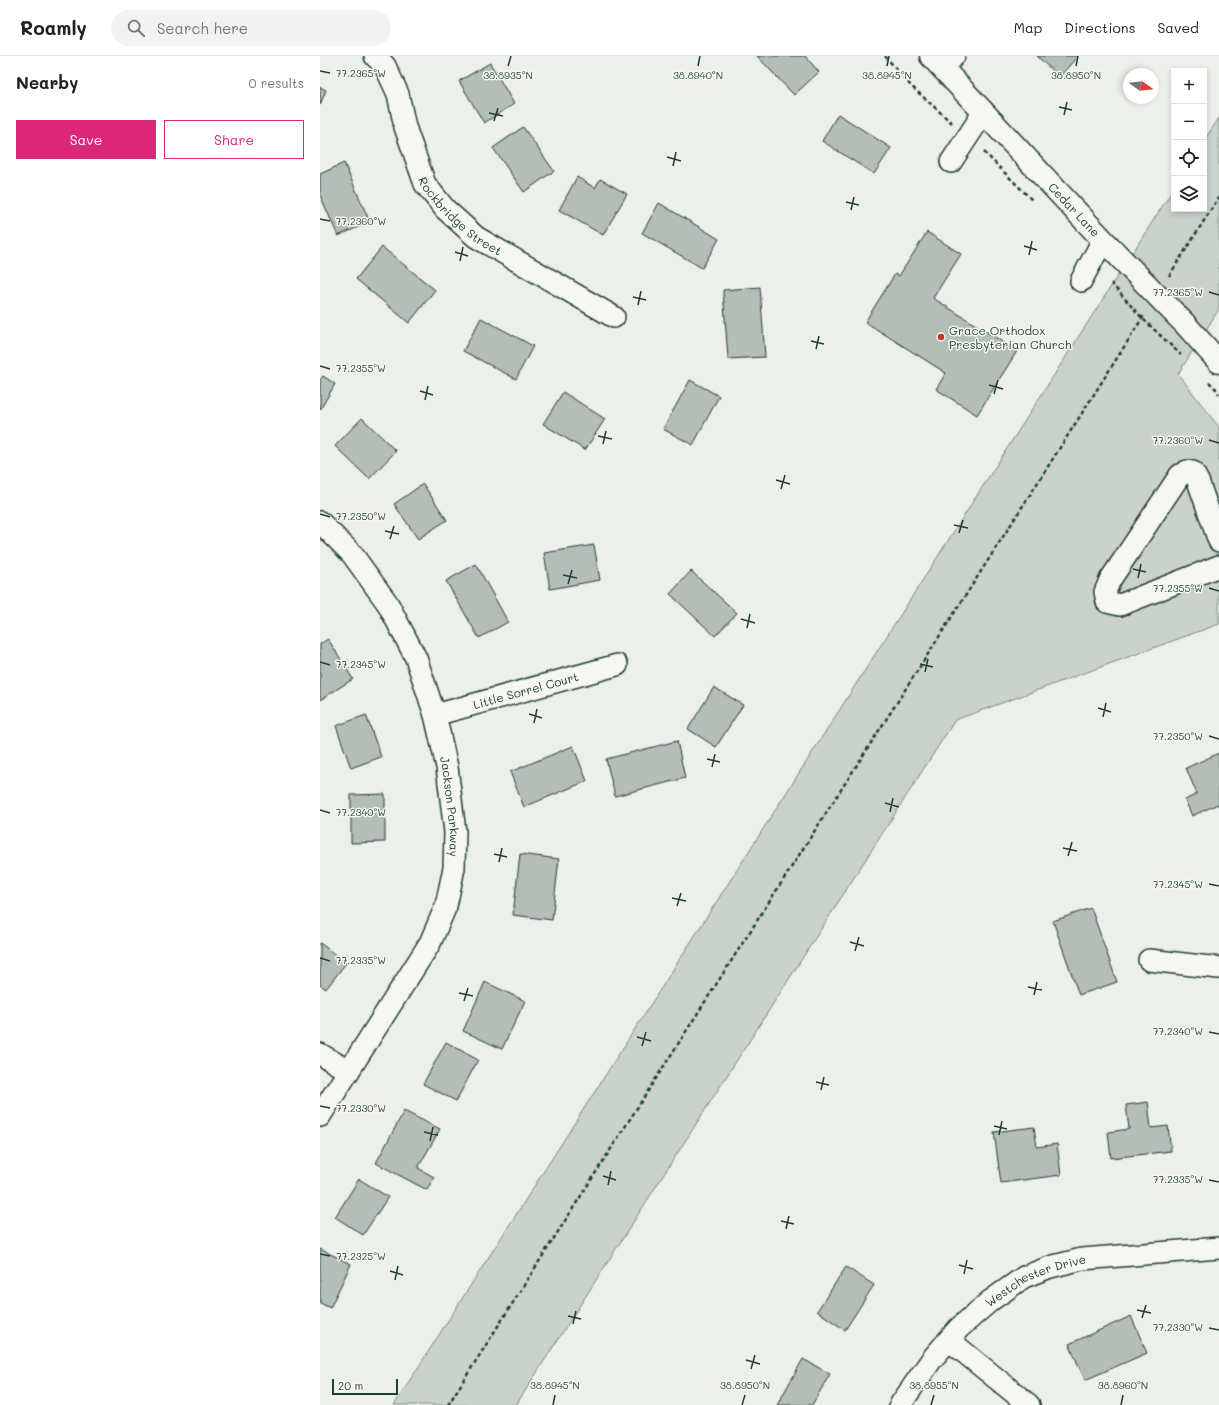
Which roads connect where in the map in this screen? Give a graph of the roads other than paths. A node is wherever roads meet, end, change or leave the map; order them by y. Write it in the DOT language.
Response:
graph roads {
  1 [pos="375,56"];
  2 [pos="943,60"];
  3 [pos="984,112"];
  4 [pos="951,162"];
  5 [pos="1103,240"];
  6 [pos="1081,281"];
  7 [pos="614,317"];
  8 [pos="1219,362"];
  9 [pos="320,522"];
  10 [pos="1219,541"];
  11 [pos="1219,566"];
  12 [pos="617,665"];
  13 [pos="435,715"];
  14 [pos="1149,960"];
  15 [pos="1219,968"];
  16 [pos="320,1054"];
  17 [pos="349,1071"];
  18 [pos="320,1116"];
  19 [pos="1219,1248"];
  20 [pos="949,1340"];
  21 [pos="900,1405"];
  22 [pos="1029,1405"];
  1 -- 7 [label="street, Rockbridge Street"];
  2 -- 3 [label="main road, Cedar Lane"];
  3 -- 4 [label="street"];
  3 -- 5 [label="main road, Cedar Lane"];
  5 -- 6 [label="street"];
  5 -- 8 [label="main road, Cedar Lane"];
  9 -- 13 [label="street, Jackson Parkway"];
  10 -- 11 [label="street"];
  12 -- 13 [label="street, Little Sorrel Court"];
  13 -- 17 [label="street, Jackson Parkway"];
  14 -- 15 [label="street"];
  16 -- 17 [label="street"];
  17 -- 18 [label="street, Jackson Parkway"];
  19 -- 20 [label="street, Westchester Drive"];
  20 -- 21 [label="street, Westchester Drive"];
  20 -- 22 [label="street"];
}
